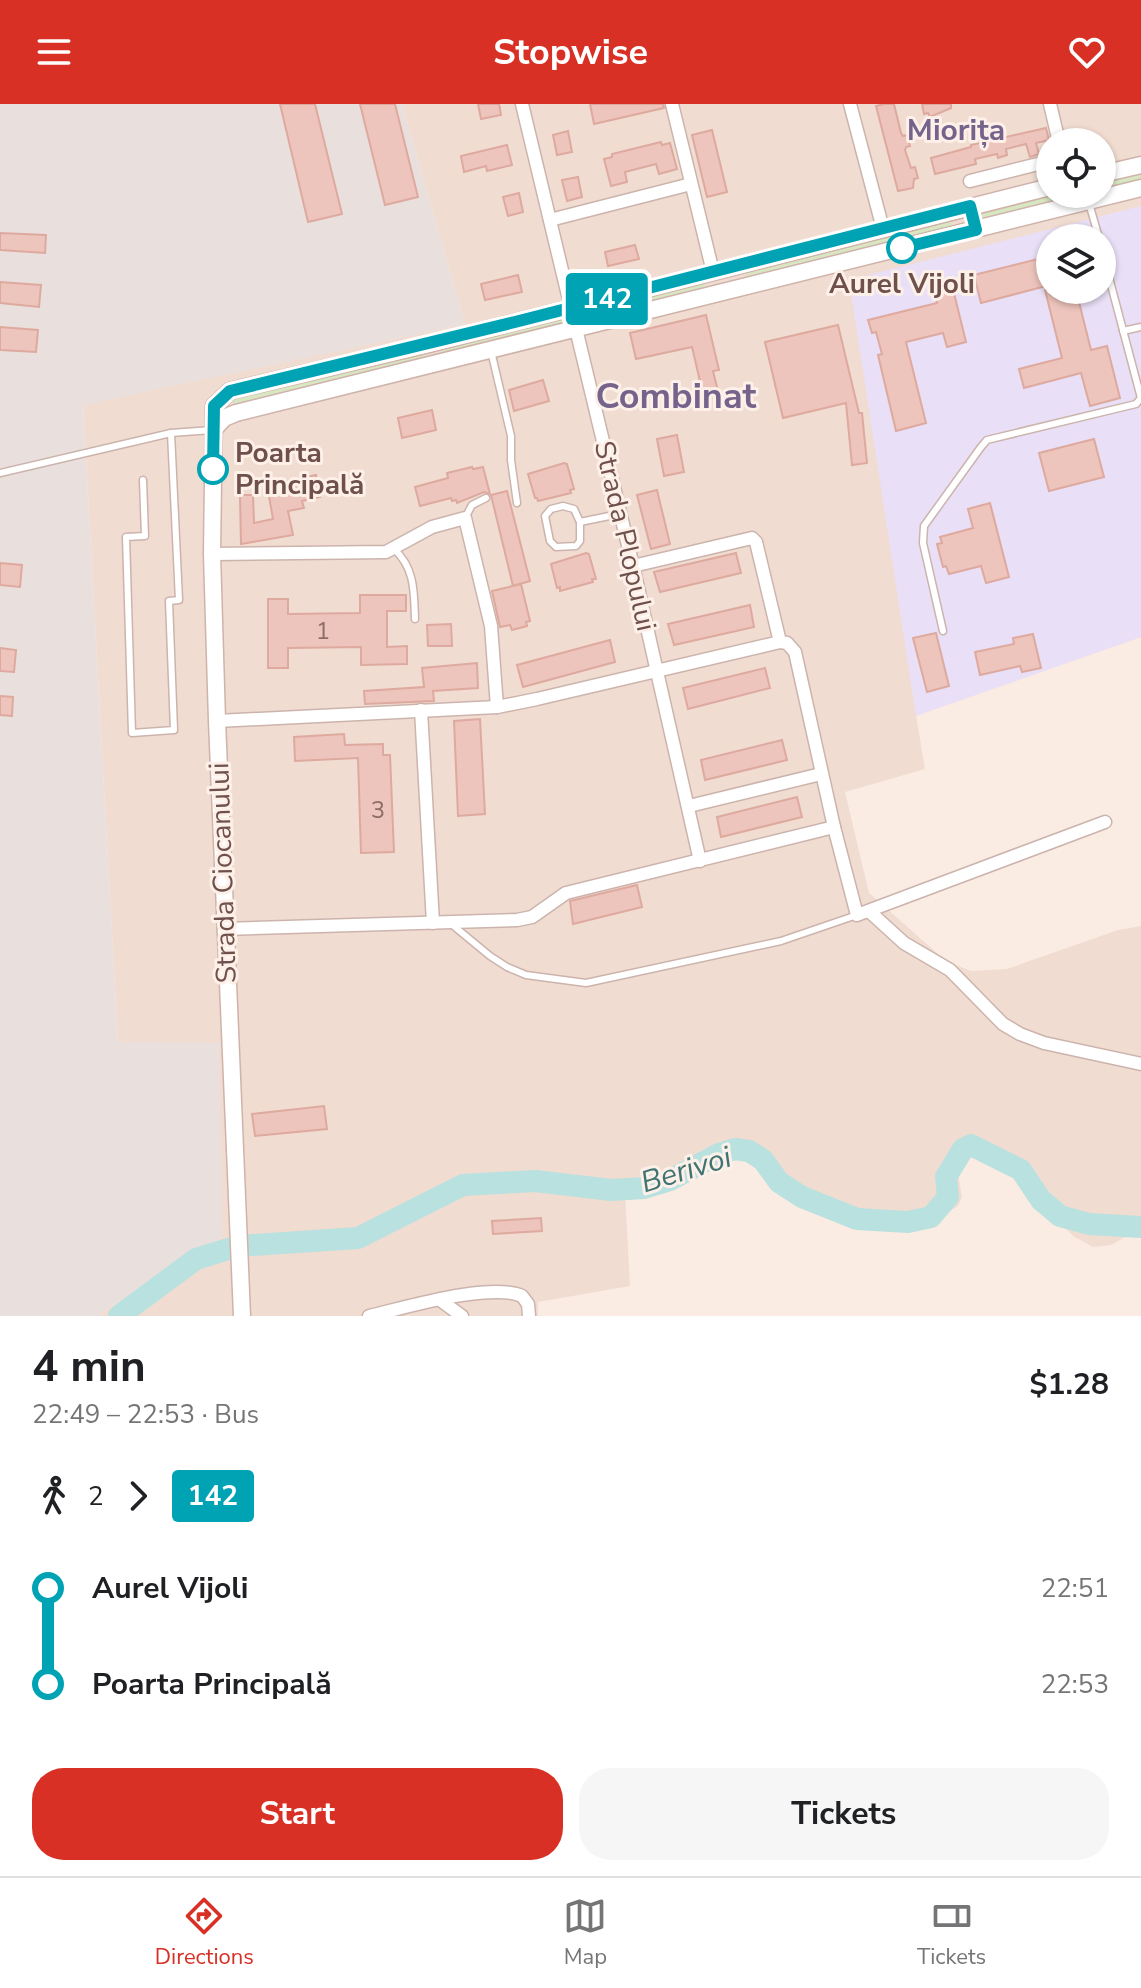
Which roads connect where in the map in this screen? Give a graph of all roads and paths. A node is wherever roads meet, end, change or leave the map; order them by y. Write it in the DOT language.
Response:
graph roads {
  1 [pos="522,104"];
  2 [pos="672,104"];
  3 [pos="1050,104"];
  4 [pos="850,105"];
  5 [pos="1056,128"];
  6 [pos="1036,164"];
  7 [pos="1141,165"];
  8 [pos="1116,171"];
  9 [pos="970,181"];
  10 [pos="691,184"];
  11 [pos="1141,188"];
  12 [pos="1036,190"];
  13 [pos="1116,193"];
  14 [pos="970,206"];
  15 [pos="1053,208"];
  16 [pos="550,220"];
  17 [pos="883,229"];
  18 [pos="976,230"];
  19 [pos="713,272"];
  20 [pos="718,293"];
  21 [pos="1116,304"];
  22 [pos="572,308"];
  23 [pos="1141,327"];
  24 [pos="575,329"];
  25 [pos="1123,331"];
  26 [pos="429,344"];
  27 [pos="491,351"];
  28 [pos="434,365"];
  29 [pos="213,430"];
  30 [pos="171,433"];
  31 [pos="0,473"];
  32 [pos="143,480"];
  33 [pos="486,498"];
  34 [pos="517,503"];
  35 [pos="620,514"];
  36 [pos="465,518"];
  37 [pos="580,522"];
  38 [pos="394,549"];
  39 [pos="212,554"];
  40 [pos="633,566"];
  41 [pos="415,619"];
  42 [pos="943,631"];
  43 [pos="780,642"];
  44 [pos="657,670"];
  45 [pos="497,707"];
  46 [pos="421,710"];
  47 [pos="217,721"];
  48 [pos="821,774"];
  49 [pos="689,806"];
  50 [pos="1105,822"];
  51 [pos="834,827"];
  52 [pos="700,861"];
  53 [pos="863,914"];
  54 [pos="449,922"];
  55 [pos="433,923"];
  56 [pos="224,929"];
  57 [pos="1141,1064"];
  58 [pos="440,1300"];
  59 [pos="242,1316"];
  60 [pos="369,1316"];
  61 [pos="462,1316"];
  62 [pos="529,1316"];
  1 -- 16 [label="street, Strada Plopului"];
  2 -- 10 [label="street"];
  3 -- 5 [label="street"];
  4 -- 17 [label="street"];
  6 -- 9 [label="street"];
  7 -- 8 [label="main road"];
  10 -- 16 [label="street"];
  10 -- 19 [label="street"];
  11 -- 13 [label="main road"];
  12 -- 14 [label="main road, Strada Ciocanului"];
  14 -- 17 [label="main road, Strada Ciocanului"];
  14 -- 18 [label="main road"];
  15 -- 18 [label="main road"];
  16 -- 22 [label="street, Strada Plopului"];
  17 -- 19 [label="main road, Strada Ciocanului"];
  18 -- 20 [label="main road"];
  19 -- 20 [label="main road"];
  19 -- 22 [label="main road, Strada Ciocanului"];
  20 -- 24 [label="main road"];
  21 -- 25 [label="lane"];
  22 -- 24 [label="street, Strada Plopului"];
  22 -- 26 [label="main road, Strada Ciocanului"];
  23 -- 25 [label="lane"];
  24 -- 27 [label="main road"];
  24 -- 35 [label="street, Strada Plopului"];
  25 -- 42 [label="lane"];
  26 -- 28 [label="main road"];
  26 -- 29 [label="main road, Strada Ciocanului"];
  27 -- 28 [label="main road"];
  27 -- 34 [label="lane"];
  28 -- 29 [label="main road"];
  29 -- 30 [label="lane"];
  29 -- 39 [label="main road, Strada Ciocanului"];
  30 -- 31 [label="lane"];
  30 -- 32 [label="lane"];
  33 -- 36 [label="lane"];
  35 -- 37 [label="lane"];
  35 -- 40 [label="street, Strada Plopului"];
  36 -- 38 [label="street"];
  36 -- 45 [label="street"];
  37 -- 37 [label="lane"];
  38 -- 39 [label="street"];
  38 -- 41 [label="lane"];
  39 -- 47 [label="main road, Strada Ciocanului"];
  40 -- 43 [label="street"];
  40 -- 44 [label="street, Strada Plopului"];
  43 -- 44 [label="street, Strada Plopului"];
  43 -- 48 [label="street"];
  44 -- 45 [label="street"];
  44 -- 49 [label="street, Strada Plopului"];
  45 -- 46 [label="street"];
  46 -- 47 [label="street"];
  46 -- 55 [label="street"];
  47 -- 56 [label="main road, Strada Ciocanului"];
  48 -- 49 [label="street"];
  48 -- 51 [label="street"];
  49 -- 52 [label="street, Strada Plopului"];
  50 -- 53 [label="street"];
  51 -- 52 [label="street"];
  51 -- 53 [label="street"];
  52 -- 54 [label="street"];
  53 -- 54 [label="lane"];
  53 -- 57 [label="street"];
  54 -- 55 [label="street"];
  55 -- 56 [label="street"];
  56 -- 59 [label="main road, Strada Ciocanului"];
  58 -- 60 [label="street"];
  58 -- 61 [label="street"];
  58 -- 62 [label="street"];
}
